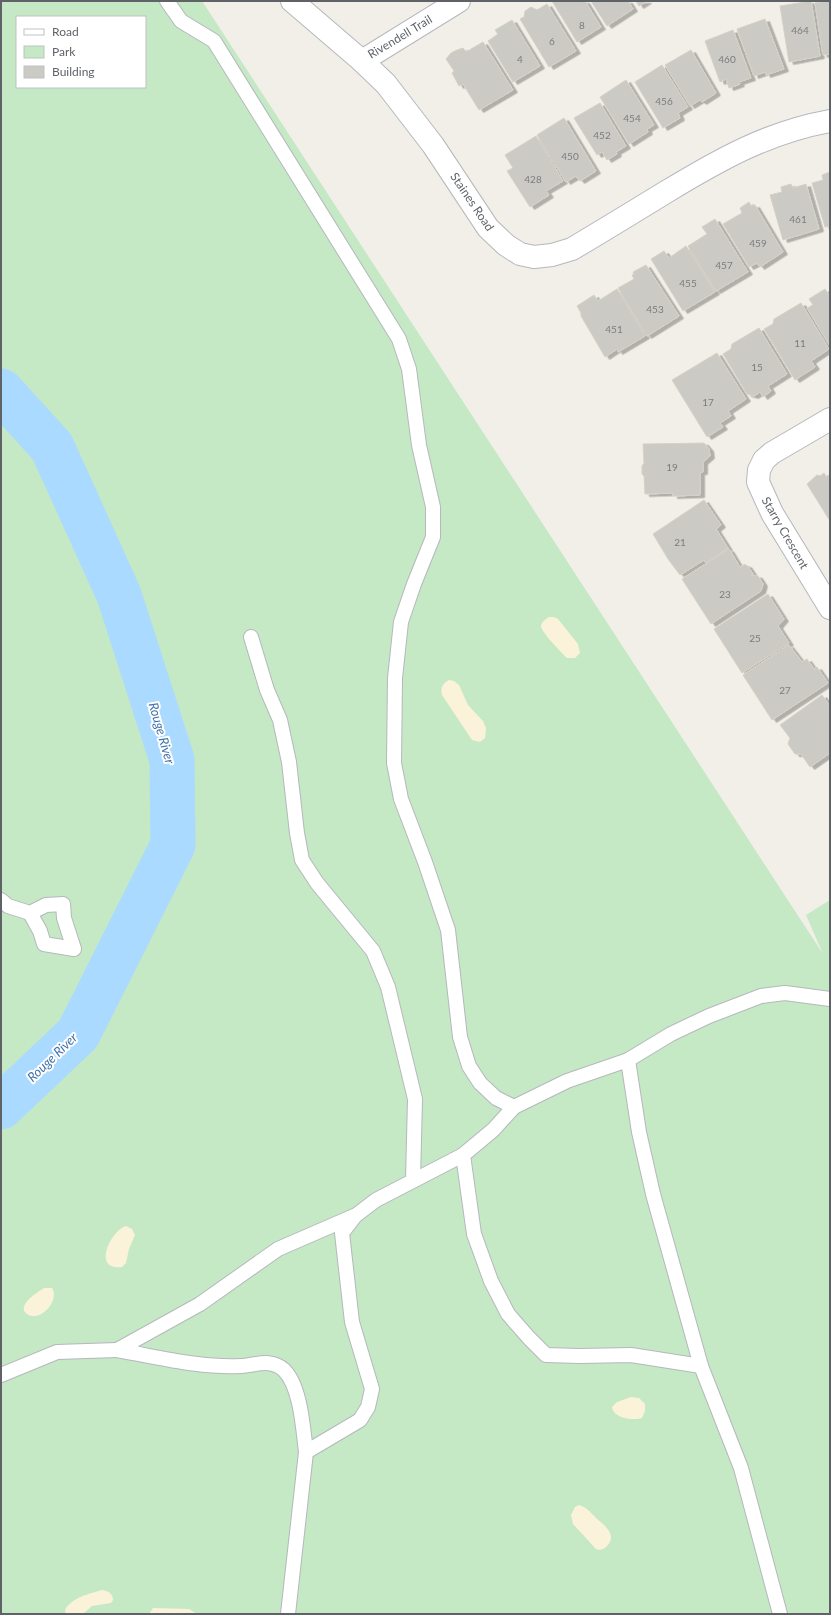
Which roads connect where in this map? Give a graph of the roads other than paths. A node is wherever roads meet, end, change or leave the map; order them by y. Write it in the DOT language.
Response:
graph roads {
  1 [pos="168,1"];
  2 [pos="292,1"];
  3 [pos="459,1"];
  4 [pos="362,61"];
  5 [pos="830,121"];
  6 [pos="830,419"];
  7 [pos="830,608"];
  8 [pos="251,636"];
  9 [pos="1,900"];
  10 [pos="30,913"];
  11 [pos="830,999"];
  12 [pos="628,1060"];
  13 [pos="514,1107"];
  14 [pos="463,1155"];
  15 [pos="412,1180"];
  16 [pos="354,1216"];
  17 [pos="117,1350"];
  18 [pos="701,1366"];
  19 [pos="1,1375"];
  20 [pos="306,1452"];
  21 [pos="288,1614"];
  22 [pos="780,1614"];
  1 -- 13 [label="lane"];
  2 -- 4 [label="street, Staines Road"];
  3 -- 4 [label="street, Rivendell Trail"];
  4 -- 5 [label="street, Staines Road"];
  6 -- 7 [label="street, Starry Crescent"];
  8 -- 15 [label="lane"];
  9 -- 10 [label="lane"];
  11 -- 12 [label="lane"];
  12 -- 13 [label="lane"];
  12 -- 18 [label="lane"];
  13 -- 14 [label="lane"];
  14 -- 15 [label="lane"];
  14 -- 18 [label="lane"];
  15 -- 16 [label="lane"];
  16 -- 17 [label="lane"];
  16 -- 20 [label="lane"];
  17 -- 19 [label="lane"];
  17 -- 20 [label="lane"];
  18 -- 22 [label="lane"];
  20 -- 21 [label="lane"];
}
